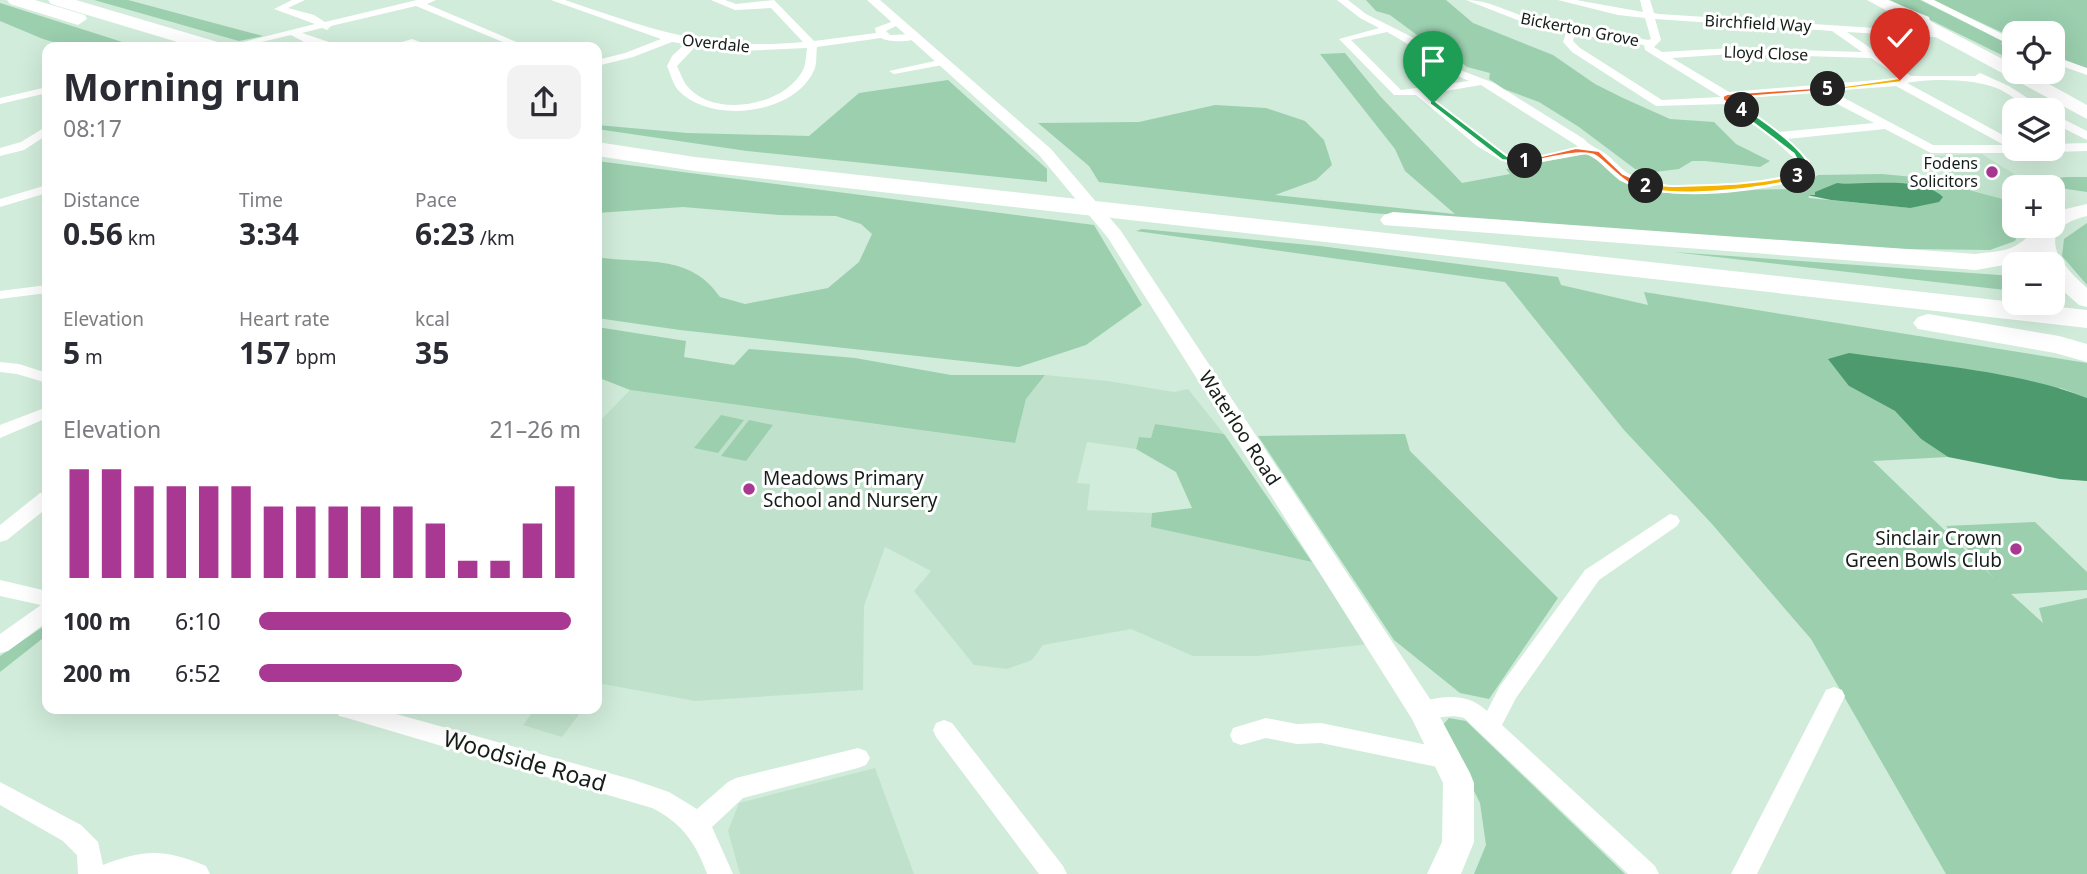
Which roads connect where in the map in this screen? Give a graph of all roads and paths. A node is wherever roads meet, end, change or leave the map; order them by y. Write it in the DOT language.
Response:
graph roads {
  1 [pos="16,0"];
  2 [pos="57,0"];
  3 [pos="300,0"];
  4 [pos="431,0"];
  5 [pos="556,0"];
  6 [pos="716,0"];
  7 [pos="873,0"];
  8 [pos="1342,0"];
  9 [pos="1471,0"];
  10 [pos="1563,0"];
  11 [pos="1645,0"];
  12 [pos="1875,0"];
  13 [pos="1927,0"];
  14 [pos="412,3"];
  15 [pos="771,3"];
  16 [pos="1650,16"];
  17 [pos="369,19"];
  18 [pos="899,22"];
  19 [pos="325,24"];
  20 [pos="1833,27"];
  21 [pos="1389,29"];
  22 [pos="1573,31"];
  23 [pos="292,32"];
  24 [pos="882,35"];
  25 [pos="1947,35"];
  26 [pos="915,37"];
  27 [pos="672,38"];
  28 [pos="2002,38"];
  29 [pos="152,42"];
  30 [pos="197,42"];
  31 [pos="249,42"];
  32 [pos="317,42"];
  33 [pos="510,42"];
  34 [pos="693,43"];
  35 [pos="1648,43"];
  36 [pos="812,45"];
  37 [pos="719,46"];
  38 [pos="1661,55"];
  39 [pos="1871,55"];
  40 [pos="676,58"];
  41 [pos="602,62"];
  42 [pos="944,62"];
  43 [pos="2065,64"];
  44 [pos="2002,65"];
  45 [pos="894,71"];
  46 [pos="2087,72"];
  47 [pos="1903,81"];
  48 [pos="1482,82"];
  49 [pos="2035,84"];
  50 [pos="1820,90"];
  51 [pos="42,91"];
  52 [pos="1419,92"];
  53 [pos="1727,98"];
  54 [pos="2021,98"];
  55 [pos="0,101"];
  56 [pos="2087,113"];
  57 [pos="2065,124"];
  58 [pos="1884,126"];
  59 [pos="42,134"];
  60 [pos="1777,136"];
  61 [pos="2087,136"];
  62 [pos="602,139"];
  63 [pos="2002,139"];
  64 [pos="2087,147"];
  65 [pos="2065,148"];
  66 [pos="2002,149"];
  67 [pos="602,150"];
  68 [pos="1587,150"];
  69 [pos="0,152"];
  70 [pos="42,191"];
  71 [pos="1092,203"];
  72 [pos="0,204"];
  73 [pos="2087,210"];
  74 [pos="2065,215"];
  75 [pos="1223,224"];
  76 [pos="2039,238"];
  77 [pos="2065,280"];
  78 [pos="42,290"];
  79 [pos="0,295"];
  80 [pos="2002,298"];
  81 [pos="2084,300"];
  82 [pos="2065,301"];
  83 [pos="2087,319"];
  84 [pos="2087,353"];
  85 [pos="0,367"];
  86 [pos="42,376"];
  87 [pos="42,414"];
  88 [pos="0,432"];
  89 [pos="42,501"];
  90 [pos="9,519"];
  91 [pos="1670,521"];
  92 [pos="0,535"];
  93 [pos="0,588"];
  94 [pos="42,598"];
  95 [pos="42,615"];
  96 [pos="0,645"];
  97 [pos="1834,696"];
  98 [pos="1422,711"];
  99 [pos="364,714"];
  100 [pos="1489,728"];
  101 [pos="944,730"];
  102 [pos="1241,735"];
  103 [pos="858,758"];
  104 [pos="1447,759"];
  105 [pos="0,793"];
  106 [pos="697,825"];
  107 [pos="91,874"];
  108 [pos="110,874"];
  109 [pos="197,874"];
  110 [pos="720,874"];
  111 [pos="1054,874"];
  112 [pos="1444,874"];
  113 [pos="1646,874"];
  114 [pos="1744,874"];
  1 -- 29 [label="highway"];
  2 -- 30 [label="highway"];
  3 -- 19 [label="street"];
  4 -- 14 [label="street"];
  5 -- 27 [label="street, Overdale"];
  6 -- 15 [label="street"];
  7 -- 18 [label="street, Waterloo Road"];
  8 -- 21 [label="street"];
  9 -- 22 [label="street, Bickerton Grove"];
  10 -- 16 [label="street, Birchfield Way"];
  11 -- 16 [label="street"];
  12 -- 25 [label="main road"];
  13 -- 28 [label="street"];
  14 -- 19 [label="street"];
  14 -- 33 [label="street"];
  15 -- 36 [label="street"];
  16 -- 20 [label="street, Birchfield Way"];
  16 -- 35 [label="street"];
  17 -- 19 [label="street"];
  18 -- 24 [label="street, Overdale"];
  18 -- 26 [label="street, Waterloo Road"];
  19 -- 23 [label="street"];
  20 -- 25 [label="street, Birchfield Way"];
  20 -- 39 [label="street"];
  21 -- 48 [label="street"];
  21 -- 52 [label="street"];
  22 -- 35 [label="street, Bickerton Grove"];
  22 -- 53 [label="street"];
  23 -- 31 [label="street"];
  23 -- 32 [label="street"];
  24 -- 26 [label="street, Overdale"];
  24 -- 36 [label="street, Overdale"];
  25 -- 44 [label="main road"];
  26 -- 42 [label="street, Waterloo Road"];
  27 -- 34 [label="street, Overdale"];
  27 -- 41 [label="street"];
  34 -- 37 [label="street, Overdale"];
  34 -- 40 [label="street"];
  35 -- 38 [label="street"];
  36 -- 37 [label="street, Overdale"];
  36 -- 40 [label="street"];
  37 -- 40 [label="street"];
  38 -- 39 [label="street, Lloyd Close"];
  38 -- 53 [label="street"];
  39 -- 47 [label="street"];
  42 -- 45 [label="street"];
  42 -- 98 [label="street, Waterloo Road"];
  43 -- 46 [label="street"];
  47 -- 50 [label="street"];
  47 -- 54 [label="street"];
  47 -- 63 [label="street"];
  48 -- 52 [label="street"];
  48 -- 68 [label="street"];
  49 -- 56 [label="main road"];
  50 -- 53 [label="street"];
  50 -- 58 [label="street"];
  51 -- 55 [label="street"];
  52 -- 68 [label="street"];
  53 -- 60 [label="street"];
  57 -- 61 [label="street"];
  58 -- 60 [label="street"];
  58 -- 66 [label="street"];
  59 -- 69 [label="street"];
  60 -- 68 [label="street"];
  62 -- 71 [label="highway"];
  64 -- 65 [label="street"];
  67 -- 71 [label="highway"];
  70 -- 72 [label="street"];
  71 -- 75 [label="highway"];
  71 -- 76 [label="highway"];
  71 -- 80 [label="highway"];
  73 -- 74 [label="main road"];
  75 -- 83 [label="highway"];
  75 -- 84 [label="highway"];
  77 -- 81 [label="main road"];
  78 -- 79 [label="street"];
  81 -- 82 [label="highway"];
  85 -- 86 [label="street"];
  87 -- 88 [label="street"];
  89 -- 90 [label="street"];
  90 -- 92 [label="street"];
  91 -- 100 [label="street"];
  93 -- 94 [label="street"];
  95 -- 96 [label="street"];
  97 -- 114 [label="street"];
  98 -- 100 [label="street"];
  98 -- 104 [label="street, Waterloo Road"];
  99 -- 106 [label="street, Woodside Road"];
  100 -- 113 [label="street"];
  101 -- 111 [label="street"];
  102 -- 104 [label="street"];
  103 -- 106 [label="street"];
  104 -- 112 [label="street, Waterloo Road"];
  105 -- 107 [label="street"];
  106 -- 110 [label="street, Woodside Road"];
  108 -- 109 [label="street"];
}
